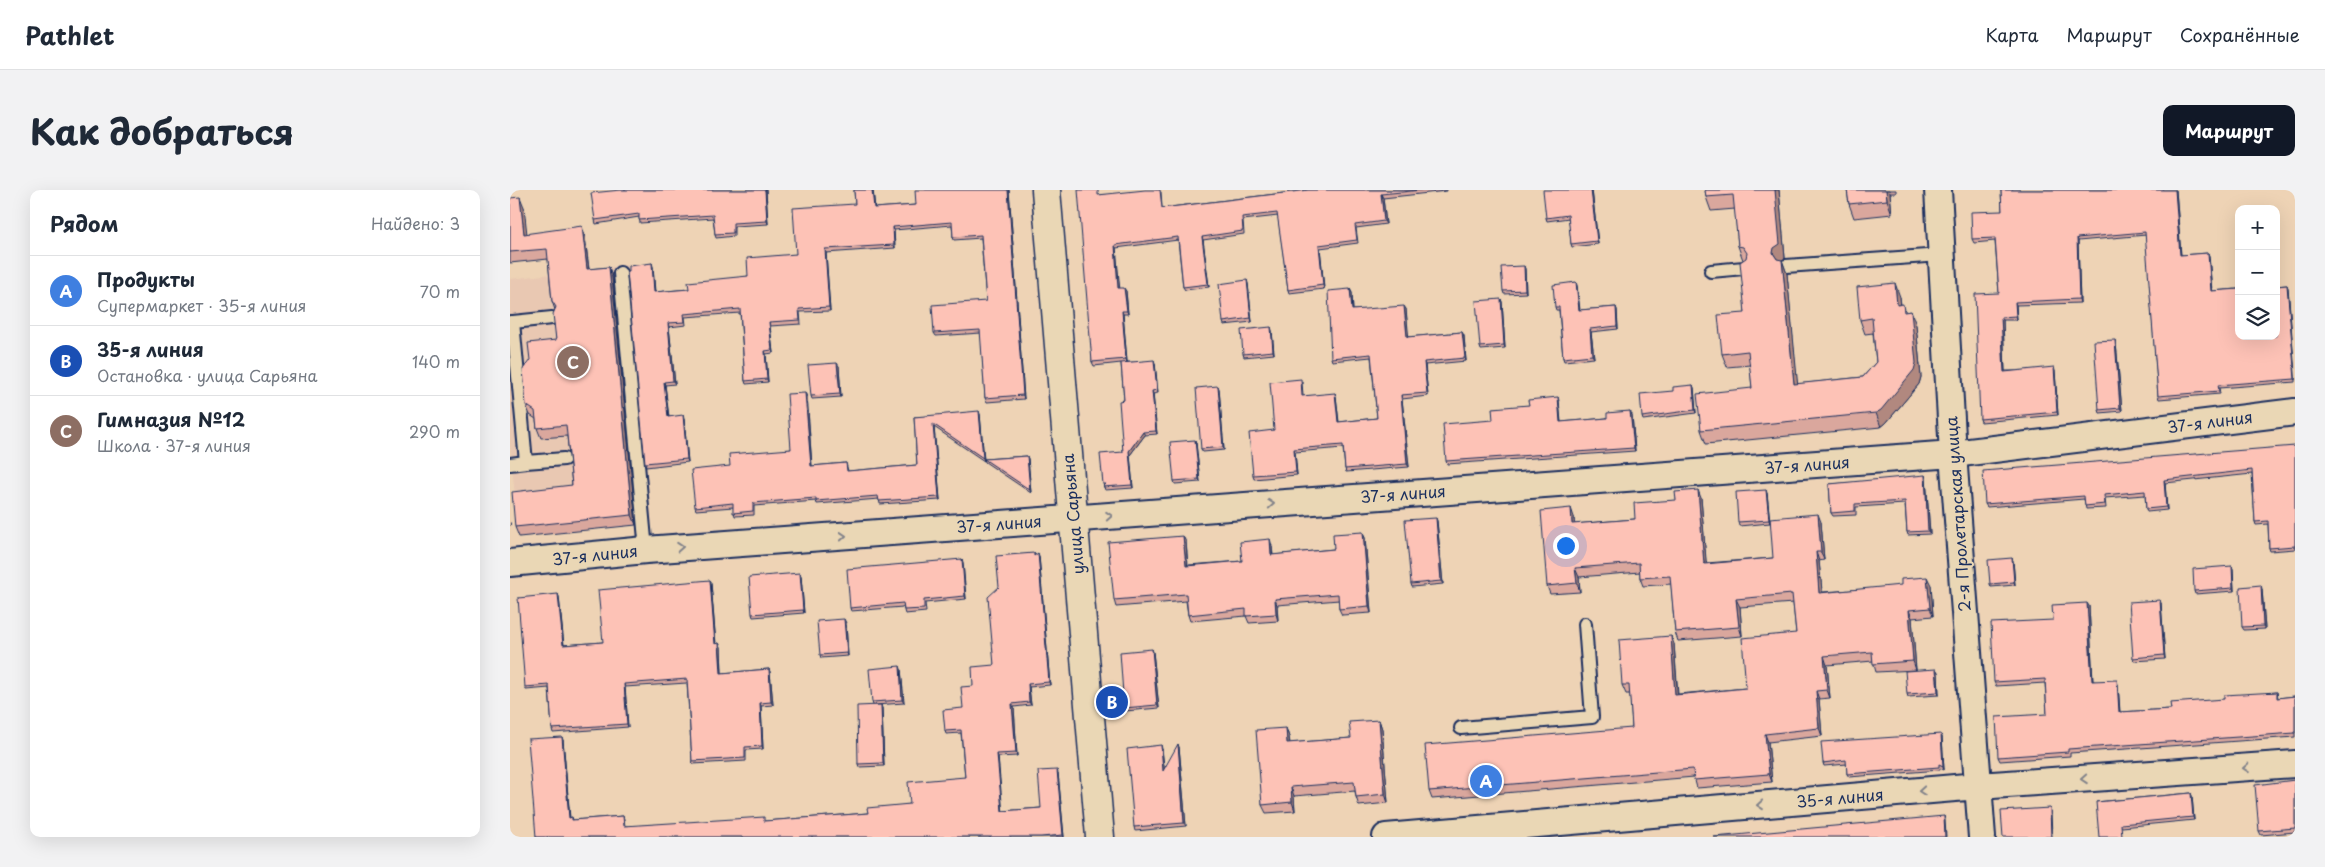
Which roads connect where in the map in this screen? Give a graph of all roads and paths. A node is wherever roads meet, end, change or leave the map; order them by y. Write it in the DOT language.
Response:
graph roads {
  1 [pos="1046,190"];
  2 [pos="1938,190"];
  3 [pos="1941,255"];
  4 [pos="1786,266"];
  5 [pos="1744,268"];
  6 [pos="1711,270"];
  7 [pos="620,273"];
  8 [pos="552,318"];
  9 [pos="512,322"];
  10 [pos="2295,412"];
  11 [pos="1953,454"];
  12 [pos="564,459"];
  13 [pos="526,462"];
  14 [pos="510,464"];
  15 [pos="1073,519"];
  16 [pos="646,550"];
  17 [pos="510,563"];
  18 [pos="1585,624"];
  19 [pos="1461,728"];
  20 [pos="2295,764"];
  21 [pos="1978,786"];
  22 [pos="1100,837"];
  23 [pos="1386,837"];
  24 [pos="1982,837"];
  1 -- 15 [label="main road, улица Сарьяна"];
  2 -- 3 [label="street, 2-я Пролетарская улица"];
  3 -- 4 [label="lane"];
  3 -- 11 [label="street, 2-я Пролетарская улица"];
  5 -- 6 [label="lane"];
  7 -- 16 [label="lane"];
  8 -- 9 [label="lane"];
  9 -- 13 [label="lane"];
  10 -- 11 [label="street, 37-я линия"];
  15 -- 11 [label="street, 37-я линия, one-way"];
  11 -- 21 [label="street, 2-я Пролетарская улица"];
  12 -- 13 [label="lane"];
  13 -- 14 [label="lane"];
  16 -- 15 [label="street, 37-я линия, one-way"];
  15 -- 22 [label="main road, улица Сарьяна"];
  16 -- 17 [label="street, 37-я линия"];
  18 -- 19 [label="lane"];
  20 -- 21 [label="street, 35-я линия, one-way"];
  21 -- 23 [label="street, 35-я линия, one-way"];
  21 -- 24 [label="street, 2-я Пролетарская улица"];
}
